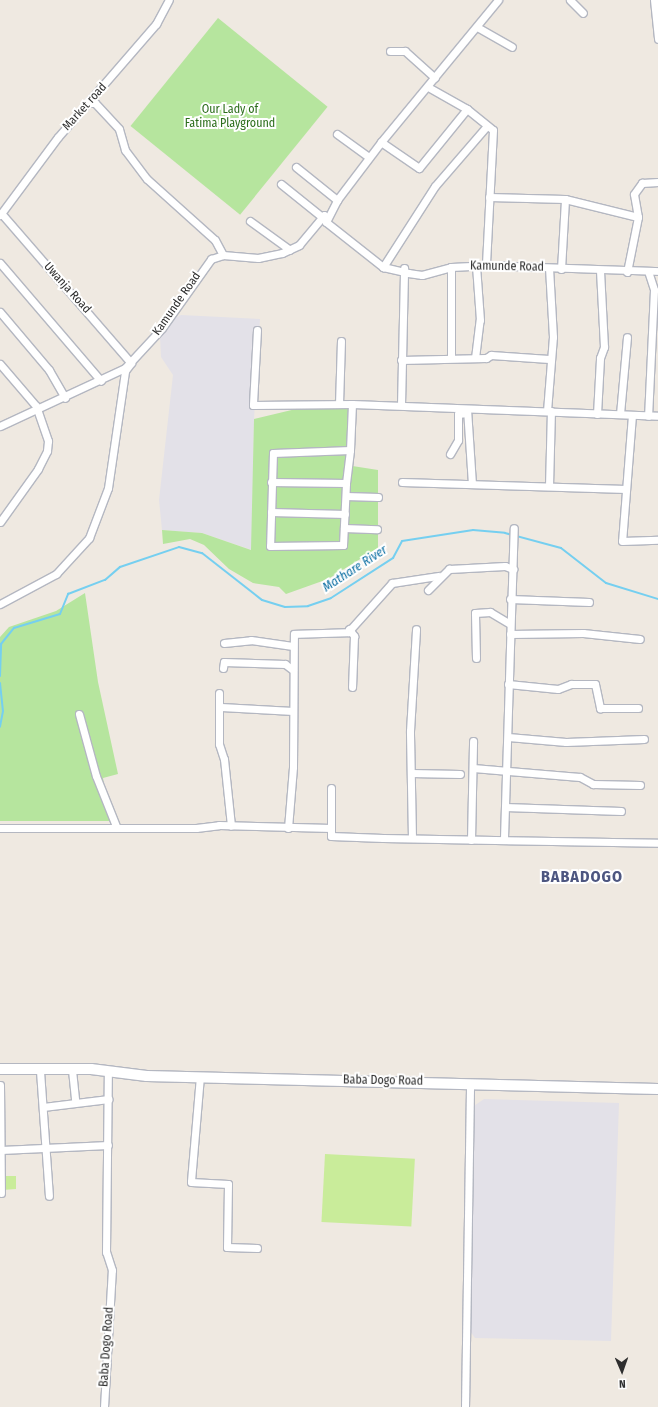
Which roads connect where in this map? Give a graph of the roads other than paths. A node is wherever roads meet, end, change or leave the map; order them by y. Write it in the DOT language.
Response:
graph roads {
  1 [pos="169,0"];
  2 [pos="498,0"];
  3 [pos="570,0"];
  4 [pos="654,0"];
  5 [pos="583,12"];
  6 [pos="477,27"];
  7 [pos="658,39"];
  8 [pos="512,47"];
  9 [pos="390,51"];
  10 [pos="435,78"];
  11 [pos="428,87"];
  12 [pos="89,103"];
  13 [pos="467,109"];
  14 [pos="486,127"];
  15 [pos="337,134"];
  16 [pos="380,142"];
  17 [pos="369,157"];
  18 [pos="296,167"];
  19 [pos="658,182"];
  20 [pos="281,184"];
  21 [pos="490,197"];
  22 [pos="565,199"];
  23 [pos="337,200"];
  24 [pos="1,214"];
  25 [pos="638,217"];
  26 [pos="324,220"];
  27 [pos="250,221"];
  28 [pos="290,250"];
  29 [pos="223,255"];
  30 [pos="0,263"];
  31 [pos="476,266"];
  32 [pos="486,266"];
  33 [pos="383,267"];
  34 [pos="451,267"];
  35 [pos="549,268"];
  36 [pos="562,269"];
  37 [pos="600,270"];
  38 [pos="648,271"];
  39 [pos="627,272"];
  40 [pos="658,272"];
  41 [pos="408,273"];
  42 [pos="0,312"];
  43 [pos="257,330"];
  44 [pos="627,337"];
  45 [pos="341,340"];
  46 [pos="451,358"];
  47 [pos="475,358"];
  48 [pos="549,359"];
  49 [pos="401,360"];
  50 [pos="131,363"];
  51 [pos="0,364"];
  52 [pos="102,381"];
  53 [pos="65,398"];
  54 [pos="339,404"];
  55 [pos="352,404"];
  56 [pos="401,405"];
  57 [pos="38,409"];
  58 [pos="467,411"];
  59 [pos="549,411"];
  60 [pos="598,414"];
  61 [pos="620,414"];
  62 [pos="632,415"];
  63 [pos="648,416"];
  64 [pos="658,416"];
  65 [pos="1,424"];
  66 [pos="350,450"];
  67 [pos="450,454"];
  68 [pos="271,482"];
  69 [pos="402,482"];
  70 [pos="346,483"];
  71 [pos="472,484"];
  72 [pos="549,486"];
  73 [pos="626,489"];
  74 [pos="346,496"];
  75 [pos="378,497"];
  76 [pos="270,512"];
  77 [pos="345,514"];
  78 [pos="0,522"];
  79 [pos="344,528"];
  80 [pos="377,529"];
  81 [pos="514,529"];
  82 [pos="658,540"];
  83 [pos="513,569"];
  84 [pos="438,576"];
  85 [pos="428,590"];
  86 [pos="510,599"];
  87 [pos="589,602"];
  88 [pos="0,604"];
  89 [pos="510,624"];
  90 [pos="416,629"];
  91 [pos="350,630"];
  92 [pos="510,634"];
  93 [pos="303,636"];
  94 [pos="640,639"];
  95 [pos="224,643"];
  96 [pos="293,646"];
  97 [pos="476,658"];
  98 [pos="223,668"];
  99 [pos="293,670"];
  100 [pos="508,684"];
  101 [pos="352,688"];
  102 [pos="219,693"];
  103 [pos="221,707"];
  104 [pos="638,708"];
  105 [pos="293,711"];
  106 [pos="79,714"];
  107 [pos="508,737"];
  108 [pos="644,739"];
  109 [pos="474,741"];
  110 [pos="473,768"];
  111 [pos="506,771"];
  112 [pos="411,773"];
  113 [pos="460,774"];
  114 [pos="640,785"];
  115 [pos="331,788"];
  116 [pos="505,807"];
  117 [pos="621,811"];
  118 [pos="116,826"];
  119 [pos="231,826"];
  120 [pos="0,828"];
  121 [pos="288,828"];
  122 [pos="331,828"];
  123 [pos="412,838"];
  124 [pos="504,838"];
  125 [pos="471,840"];
  126 [pos="658,843"];
  127 [pos="0,1069"];
  128 [pos="72,1070"];
  129 [pos="40,1071"];
  130 [pos="108,1071"];
  131 [pos="200,1076"];
  132 [pos="470,1084"];
  133 [pos="0,1085"];
  134 [pos="658,1089"];
  135 [pos="109,1099"];
  136 [pos="75,1101"];
  137 [pos="43,1107"];
  138 [pos="108,1145"];
  139 [pos="46,1149"];
  140 [pos="1,1150"];
  141 [pos="1,1193"];
  142 [pos="49,1196"];
  143 [pos="257,1248"];
  144 [pos="104,1407"];
  145 [pos="465,1407"];
  1 -- 12 [label="street, Market road"];
  2 -- 6 [label="street, Kamunde Road"];
  3 -- 5 [label="street"];
  4 -- 7 [label="street"];
  6 -- 8 [label="street"];
  6 -- 10 [label="street, Kamunde Road"];
  9 -- 10 [label="street"];
  10 -- 11 [label="street, Kamunde Road"];
  11 -- 13 [label="street"];
  11 -- 16 [label="street, Kamunde Road"];
  12 -- 24 [label="street, Market road"];
  12 -- 29 [label="street"];
  13 -- 14 [label="street"];
  13 -- 16 [label="street"];
  14 -- 21 [label="street"];
  14 -- 33 [label="street"];
  15 -- 17 [label="street"];
  16 -- 17 [label="street, Kamunde Road"];
  17 -- 23 [label="street, Kamunde Road"];
  18 -- 23 [label="street"];
  19 -- 25 [label="street"];
  20 -- 26 [label="street"];
  21 -- 22 [label="street"];
  21 -- 32 [label="street"];
  22 -- 25 [label="street"];
  22 -- 36 [label="street"];
  23 -- 26 [label="street, Kamunde Road"];
  24 -- 50 [label="street, Uwanja Road"];
  25 -- 39 [label="street"];
  26 -- 28 [label="street, Kamunde Road"];
  26 -- 33 [label="street, Kamunde Road"];
  27 -- 28 [label="street"];
  28 -- 29 [label="street, Kamunde Road"];
  29 -- 50 [label="street, Kamunde Road"];
  30 -- 52 [label="street"];
  31 -- 32 [label="street, Kamunde Road"];
  31 -- 34 [label="street, Kamunde Road"];
  31 -- 47 [label="street"];
  32 -- 35 [label="street, Kamunde Road"];
  33 -- 41 [label="street, Kamunde Road"];
  34 -- 41 [label="street, Kamunde Road"];
  34 -- 46 [label="street"];
  35 -- 36 [label="street, Kamunde Road"];
  35 -- 48 [label="street"];
  36 -- 37 [label="street, Kamunde Road"];
  37 -- 39 [label="street, Kamunde Road"];
  37 -- 60 [label="street"];
  38 -- 39 [label="street, Kamunde Road"];
  38 -- 40 [label="street, Kamunde Road"];
  38 -- 63 [label="street"];
  41 -- 49 [label="street"];
  42 -- 53 [label="street"];
  43 -- 54 [label="street"];
  44 -- 61 [label="street"];
  45 -- 54 [label="street"];
  46 -- 47 [label="street"];
  46 -- 49 [label="street"];
  47 -- 48 [label="street"];
  48 -- 59 [label="street"];
  49 -- 56 [label="street"];
  50 -- 52 [label="street, Kamunde Road"];
  50 -- 88 [label="street"];
  51 -- 57 [label="street"];
  52 -- 53 [label="street, Kamunde Road"];
  53 -- 57 [label="street, Kamunde Road"];
  54 -- 55 [label="street"];
  55 -- 56 [label="street"];
  55 -- 66 [label="street"];
  56 -- 58 [label="street"];
  57 -- 65 [label="street, Kamunde Road"];
  57 -- 78 [label="street"];
  58 -- 59 [label="street"];
  58 -- 67 [label="street"];
  58 -- 71 [label="street"];
  59 -- 60 [label="street"];
  59 -- 72 [label="street"];
  60 -- 61 [label="street"];
  61 -- 62 [label="street"];
  62 -- 63 [label="street"];
  62 -- 73 [label="street"];
  63 -- 64 [label="street"];
  66 -- 68 [label="street"];
  66 -- 70 [label="street"];
  68 -- 70 [label="street"];
  68 -- 76 [label="street"];
  69 -- 71 [label="street"];
  70 -- 74 [label="street"];
  71 -- 72 [label="street"];
  72 -- 73 [label="street"];
  73 -- 82 [label="street"];
  74 -- 75 [label="street"];
  74 -- 77 [label="street"];
  76 -- 77 [label="street"];
  76 -- 79 [label="street"];
  77 -- 79 [label="street"];
  79 -- 80 [label="street"];
  81 -- 83 [label="street"];
  83 -- 85 [label="street"];
  83 -- 86 [label="street"];
  84 -- 91 [label="street"];
  86 -- 87 [label="street"];
  86 -- 89 [label="street"];
  89 -- 92 [label="street"];
  89 -- 97 [label="street"];
  90 -- 112 [label="street"];
  91 -- 93 [label="street"];
  91 -- 96 [label="street"];
  91 -- 101 [label="street"];
  92 -- 94 [label="street"];
  92 -- 100 [label="street"];
  95 -- 96 [label="street"];
  96 -- 99 [label="street"];
  98 -- 99 [label="street"];
  99 -- 105 [label="street"];
  100 -- 104 [label="street"];
  100 -- 107 [label="street"];
  102 -- 103 [label="street"];
  103 -- 105 [label="street"];
  103 -- 119 [label="street"];
  105 -- 121 [label="street"];
  106 -- 118 [label="street"];
  107 -- 108 [label="street"];
  107 -- 111 [label="street"];
  109 -- 110 [label="street"];
  110 -- 111 [label="street"];
  110 -- 125 [label="street"];
  111 -- 114 [label="street"];
  111 -- 116 [label="street"];
  112 -- 113 [label="street"];
  112 -- 123 [label="street"];
  115 -- 122 [label="street"];
  116 -- 117 [label="street"];
  116 -- 124 [label="street"];
  118 -- 119 [label="street"];
  118 -- 120 [label="street"];
  119 -- 121 [label="street"];
  121 -- 122 [label="street"];
  122 -- 123 [label="street"];
  123 -- 125 [label="street"];
  124 -- 125 [label="street"];
  124 -- 126 [label="street"];
  127 -- 129 [label="street, Baba Dogo Road"];
  128 -- 129 [label="street, Baba Dogo Road"];
  128 -- 130 [label="street, Baba Dogo Road"];
  128 -- 136 [label="street"];
  129 -- 137 [label="street"];
  130 -- 131 [label="street, Baba Dogo Road"];
  130 -- 135 [label="street, Baba Dogo Road"];
  131 -- 132 [label="street, Baba Dogo Road"];
  131 -- 143 [label="street"];
  132 -- 134 [label="street, Baba Dogo Road"];
  132 -- 145 [label="street"];
  133 -- 140 [label="street"];
  135 -- 136 [label="street"];
  135 -- 138 [label="street, Baba Dogo Road"];
  136 -- 137 [label="street"];
  137 -- 139 [label="street"];
  138 -- 139 [label="street"];
  138 -- 144 [label="street, Baba Dogo Road"];
  139 -- 140 [label="street"];
  139 -- 142 [label="street"];
  140 -- 141 [label="street"];
}
